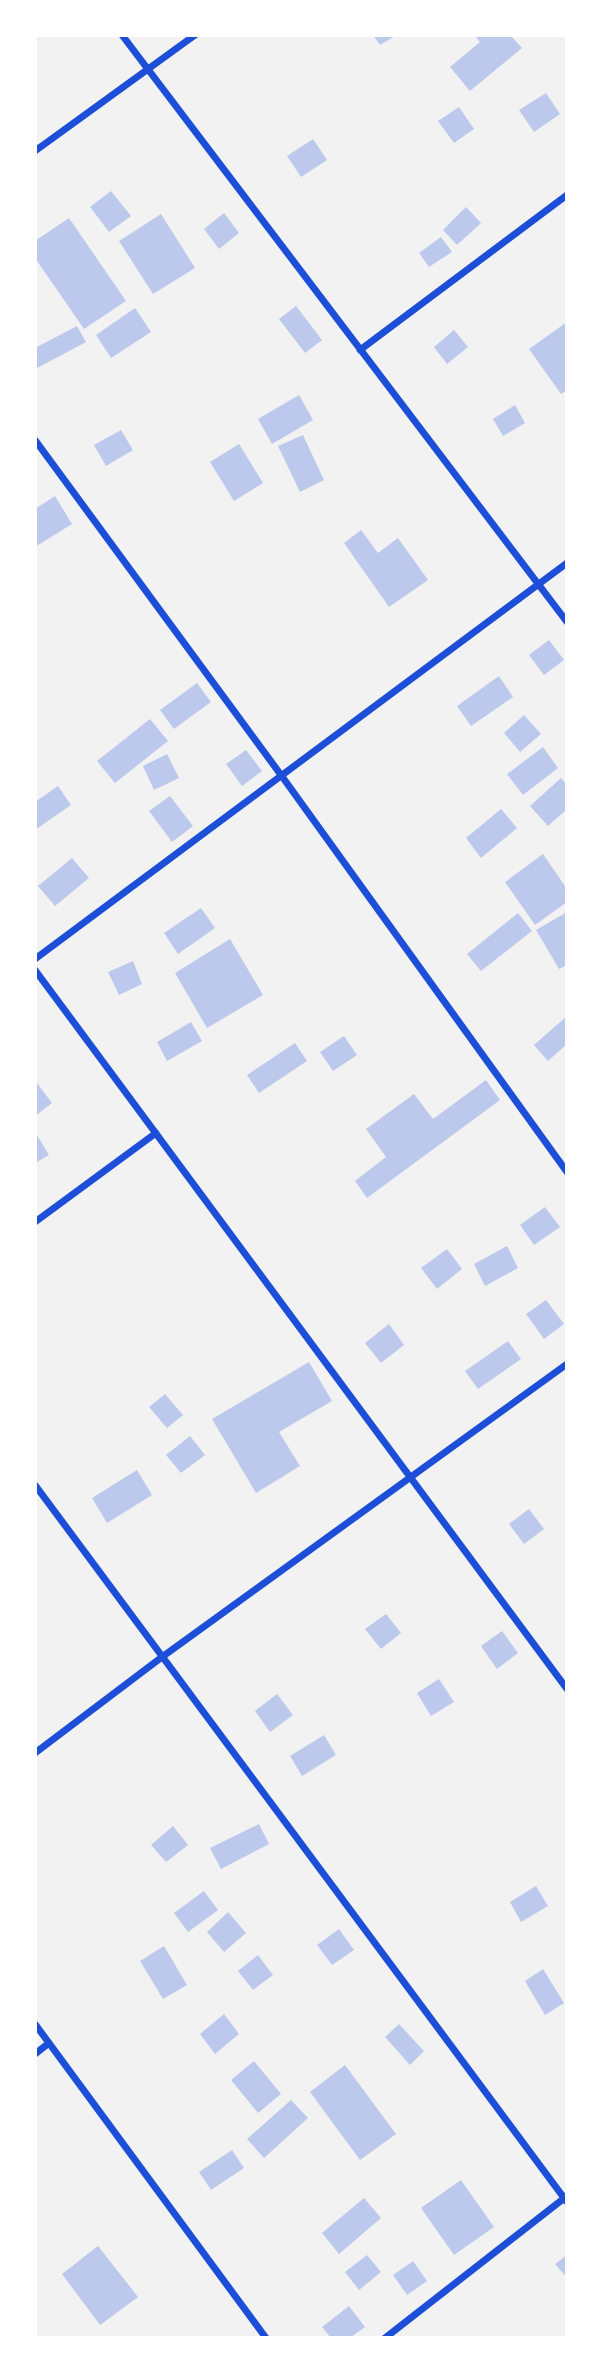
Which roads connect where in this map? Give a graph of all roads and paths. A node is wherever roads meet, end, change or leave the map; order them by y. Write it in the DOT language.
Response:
graph roads {
  1 [pos="122,35"];
  2 [pos="195,35"];
  3 [pos="147,70"];
  4 [pos="35,151"];
  5 [pos="567,195"];
  6 [pos="360,350"];
  7 [pos="35,440"];
  8 [pos="567,563"];
  9 [pos="538,584"];
  10 [pos="567,622"];
  11 [pos="281,775"];
  12 [pos="35,959"];
  13 [pos="35,970"];
  14 [pos="156,1133"];
  15 [pos="567,1171"];
  16 [pos="35,1222"];
  17 [pos="567,1364"];
  18 [pos="409,1479"];
  19 [pos="35,1486"];
  20 [pos="162,1657"];
  21 [pos="567,1689"];
  22 [pos="35,1753"];
  23 [pos="35,2024"];
  24 [pos="49,2043"];
  25 [pos="35,2054"];
  26 [pos="566,2198"];
  27 [pos="266,2338"];
  28 [pos="386,2338"];
  1 -- 3 [label="street"];
  2 -- 3 [label="street"];
  3 -- 4 [label="street"];
  3 -- 6 [label="street"];
  5 -- 6 [label="street"];
  6 -- 9 [label="street"];
  7 -- 11 [label="street"];
  8 -- 9 [label="street"];
  9 -- 10 [label="street"];
  9 -- 11 [label="street"];
  11 -- 12 [label="street"];
  11 -- 15 [label="street"];
  13 -- 14 [label="street"];
  14 -- 16 [label="street"];
  14 -- 18 [label="street"];
  17 -- 18 [label="street"];
  18 -- 20 [label="street"];
  18 -- 21 [label="street"];
  19 -- 20 [label="street"];
  20 -- 22 [label="street"];
  20 -- 26 [label="street"];
  23 -- 24 [label="street"];
  24 -- 25 [label="street"];
  24 -- 27 [label="street"];
  26 -- 28 [label="street"];
}
